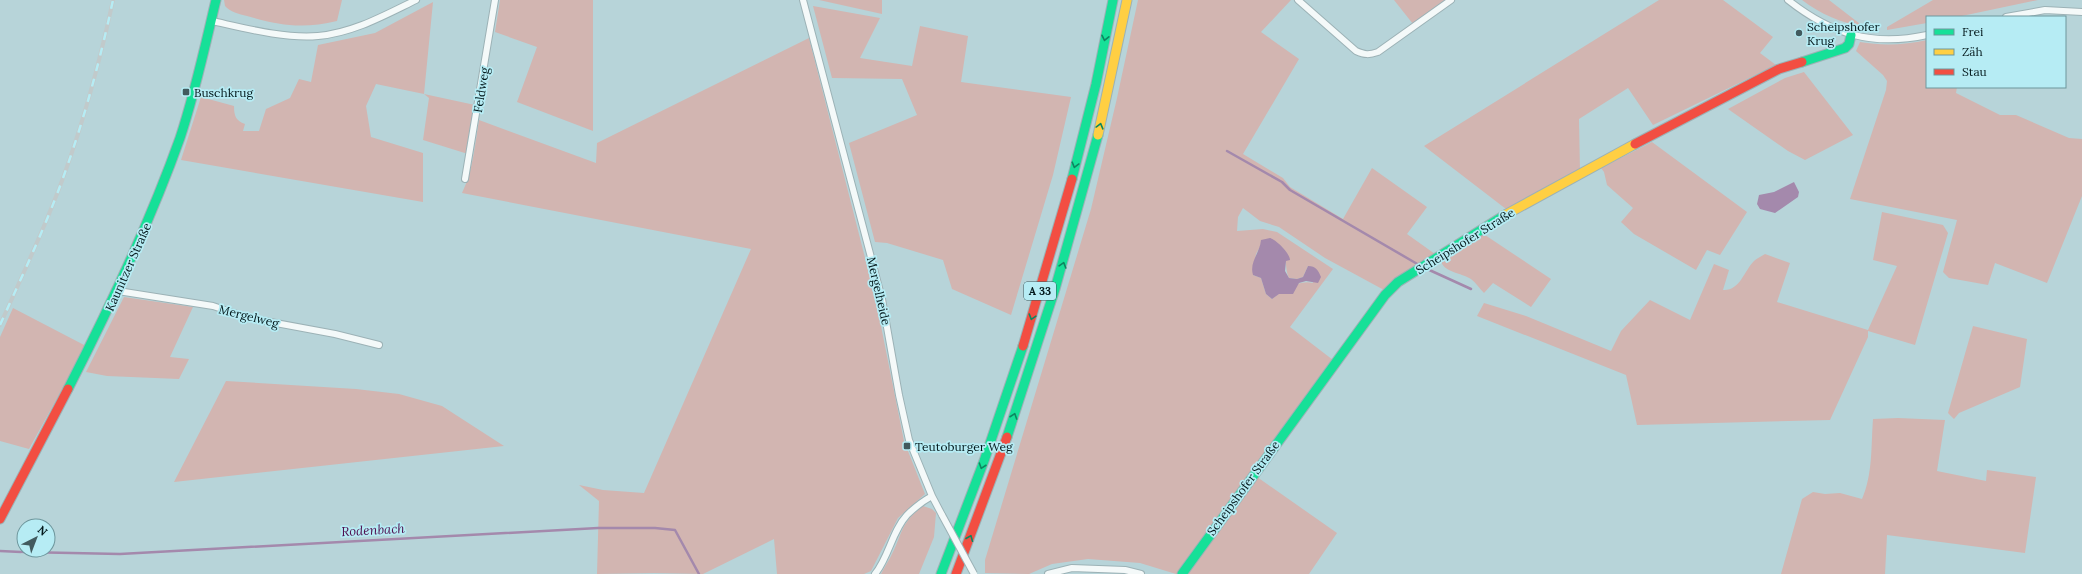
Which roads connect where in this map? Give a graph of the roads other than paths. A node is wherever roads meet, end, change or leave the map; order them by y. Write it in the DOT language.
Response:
graph roads {
  1 [pos="216,0"];
  2 [pos="416,0"];
  3 [pos="495,0"];
  4 [pos="803,0"];
  5 [pos="1113,0"];
  6 [pos="1128,0"];
  7 [pos="1298,0"];
  8 [pos="1451,0"];
  9 [pos="1788,0"];
  10 [pos="2082,12"];
  11 [pos="2012,16"];
  12 [pos="212,21"];
  13 [pos="1851,35"];
  14 [pos="1926,35"];
  15 [pos="465,179"];
  16 [pos="118,291"];
  17 [pos="380,345"];
  18 [pos="932,496"];
  19 [pos="0,519"];
  20 [pos="876,574"];
  21 [pos="941,574"];
  22 [pos="956,574"];
  23 [pos="974,574"];
  24 [pos="1048,574"];
  25 [pos="1142,574"];
  26 [pos="1182,574"];
  1 -- 12 [label="main road, Kaunitzer Straße"];
  2 -- 12 [label="street"];
  3 -- 15 [label="street, Feldweg"];
  4 -- 18 [label="street, Mergelheide"];
  5 -- 21 [label="main road, A 33, one-way"];
  22 -- 6 [label="main road, A 33, one-way"];
  7 -- 8 [label="street"];
  9 -- 13 [label="street"];
  10 -- 11 [label="street"];
  12 -- 16 [label="main road, Kaunitzer Straße"];
  13 -- 14 [label="street"];
  13 -- 26 [label="main road, Scheipshofer Straße"];
  16 -- 17 [label="street, Mergelweg"];
  16 -- 19 [label="main road, Kaunitzer Straße"];
  18 -- 20 [label="street"];
  18 -- 23 [label="street, Mergelheide, bridge"];
  24 -- 25 [label="street"];
}
